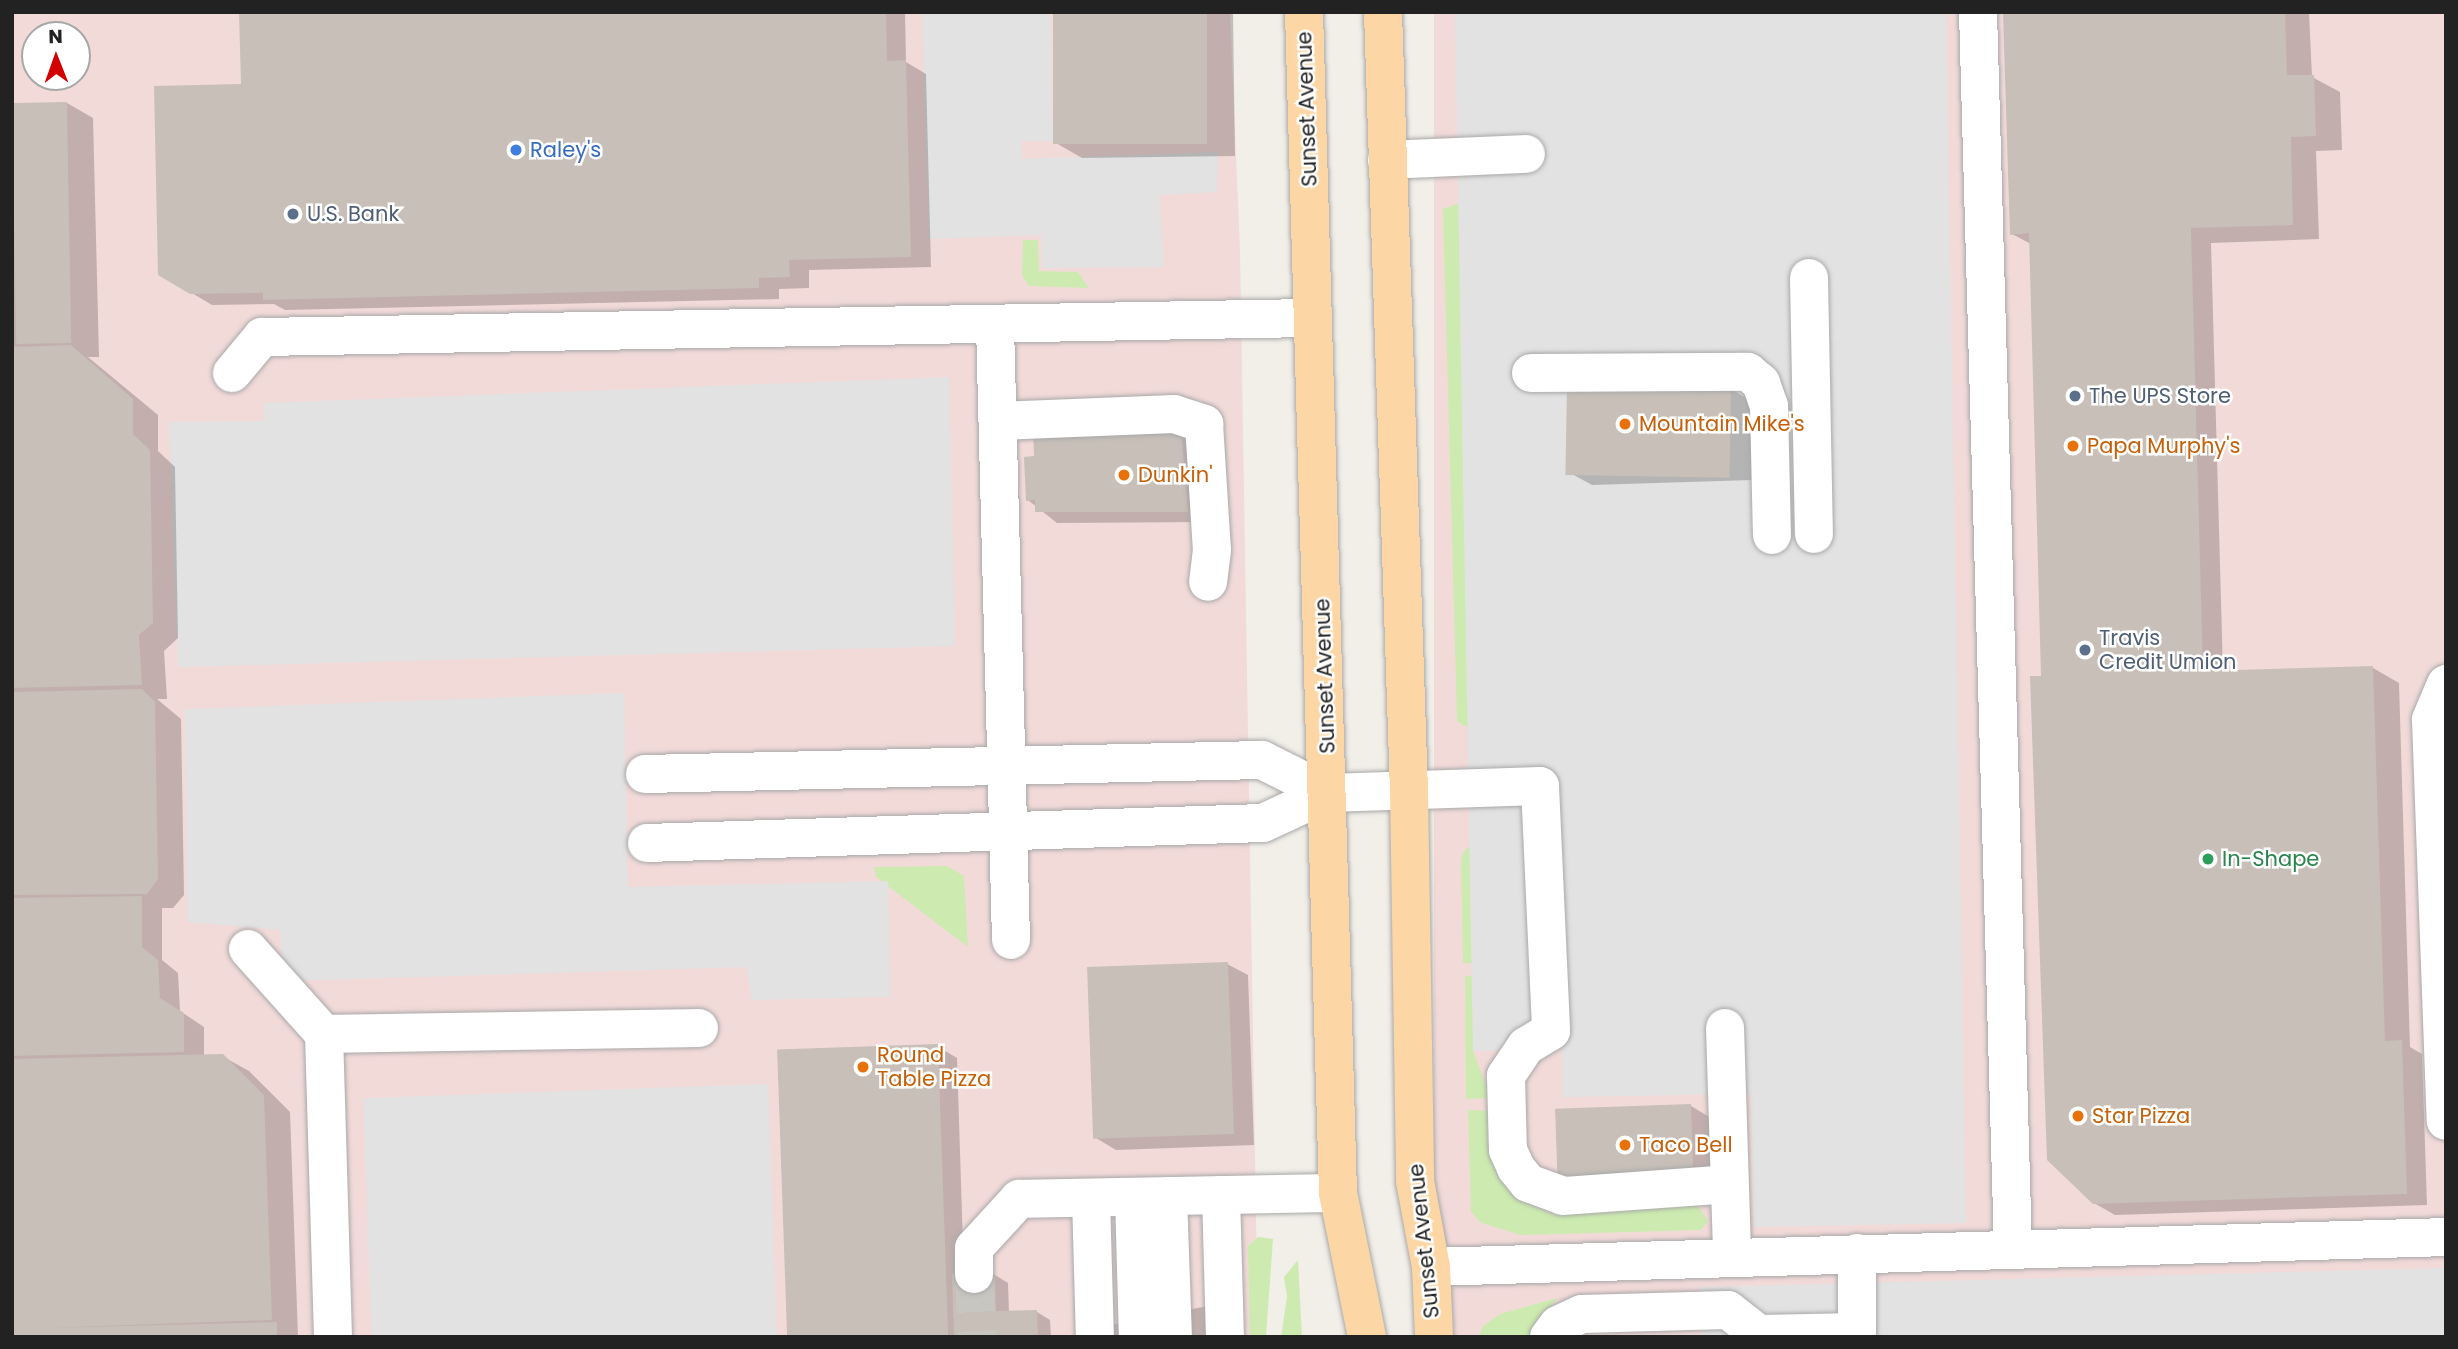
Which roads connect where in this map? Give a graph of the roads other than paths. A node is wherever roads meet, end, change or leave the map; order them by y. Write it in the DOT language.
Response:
graph roads {
  1 [pos="1304,12"];
  2 [pos="1383,12"];
  3 [pos="1978,12"];
  4 [pos="1526,154"];
  5 [pos="1387,160"];
  6 [pos="1810,278"];
  7 [pos="1312,318"];
  8 [pos="995,325"];
  9 [pos="232,373"];
  10 [pos="1531,373"];
  11 [pos="998,421"];
  12 [pos="1815,534"];
  13 [pos="1772,535"];
  14 [pos="1208,582"];
  15 [pos="2446,684"];
  16 [pos="1006,764"];
  17 [pos="645,774"];
  18 [pos="1409,790"];
  19 [pos="1328,793"];
  20 [pos="1007,831"];
  21 [pos="647,843"];
  22 [pos="1011,940"];
  23 [pos="248,949"];
  24 [pos="699,1028"];
  25 [pos="1725,1028"];
  26 [pos="324,1034"];
  27 [pos="2446,1121"];
  28 [pos="1730,1184"];
  29 [pos="1338,1193"];
  30 [pos="1221,1195"];
  31 [pos="1151,1196"];
  32 [pos="1091,1198"];
  33 [pos="2446,1237"];
  34 [pos="2013,1247"];
  35 [pos="1857,1253"];
  36 [pos="1732,1256"];
  37 [pos="1432,1267"];
  38 [pos="974,1274"];
  39 [pos="333,1337"];
  40 [pos="1095,1337"];
  41 [pos="1138,1337"];
  42 [pos="1173,1337"];
  43 [pos="1225,1337"];
  44 [pos="1367,1337"];
  45 [pos="1434,1337"];
  46 [pos="1549,1337"];
  1 -- 7 [label="main road, Sunset Avenue"];
  2 -- 5 [label="main road, Sunset Avenue"];
  3 -- 34 [label="lane"];
  4 -- 5 [label="lane"];
  5 -- 18 [label="main road, Sunset Avenue"];
  6 -- 12 [label="lane"];
  7 -- 8 [label="lane"];
  7 -- 19 [label="main road, Sunset Avenue"];
  8 -- 9 [label="lane"];
  8 -- 11 [label="lane"];
  10 -- 13 [label="lane"];
  11 -- 14 [label="lane"];
  11 -- 16 [label="lane"];
  15 -- 27 [label="lane"];
  16 -- 17 [label="lane"];
  16 -- 19 [label="lane"];
  16 -- 20 [label="lane"];
  18 -- 19 [label="lane"];
  18 -- 28 [label="lane"];
  18 -- 37 [label="main road, Sunset Avenue"];
  19 -- 20 [label="lane"];
  19 -- 29 [label="main road, Sunset Avenue"];
  20 -- 21 [label="lane"];
  20 -- 22 [label="lane"];
  23 -- 26 [label="lane"];
  24 -- 26 [label="lane"];
  25 -- 28 [label="lane"];
  26 -- 39 [label="lane"];
  28 -- 36 [label="lane"];
  29 -- 30 [label="lane"];
  29 -- 44 [label="main road, Sunset Avenue"];
  30 -- 31 [label="lane"];
  30 -- 43 [label="lane"];
  31 -- 32 [label="lane"];
  31 -- 41 [label="lane"];
  31 -- 42 [label="lane"];
  32 -- 38 [label="lane"];
  32 -- 40 [label="lane"];
  33 -- 34 [label="lane"];
  34 -- 35 [label="lane"];
  35 -- 36 [label="lane"];
  35 -- 46 [label="lane"];
  36 -- 37 [label="lane"];
  37 -- 45 [label="main road, Sunset Avenue"];
}
